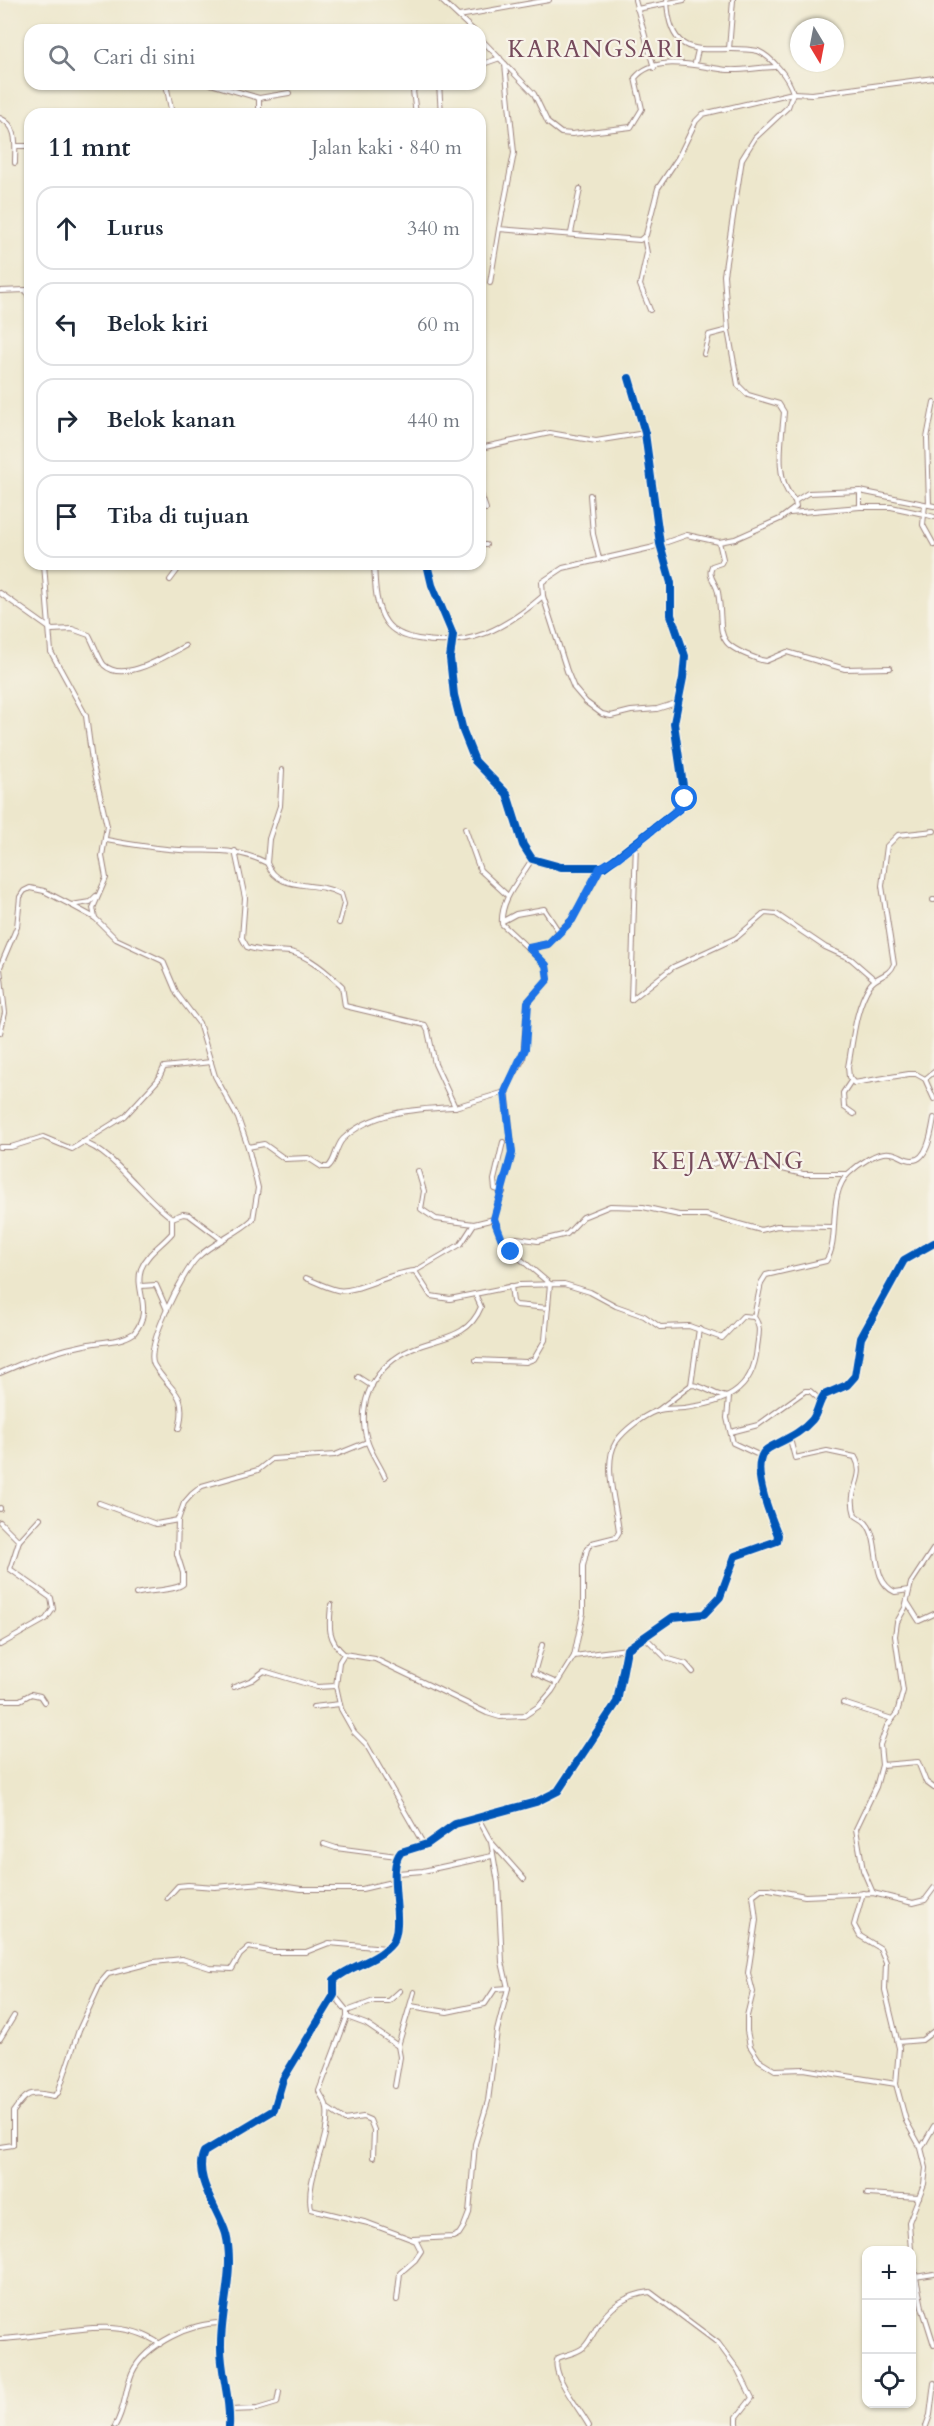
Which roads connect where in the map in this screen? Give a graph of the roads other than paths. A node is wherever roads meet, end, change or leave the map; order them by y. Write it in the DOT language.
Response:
graph roads {
  1 [pos="441,0"];
  2 [pos="549,0"];
  3 [pos="635,0"];
  4 [pos="684,0"];
  5 [pos="733,0"];
  6 [pos="667,2"];
  7 [pos="637,9"];
  8 [pos="459,16"];
  9 [pos="467,24"];
  10 [pos="486,44"];
  11 [pos="729,46"];
  12 [pos="698,50"];
  13 [pos="500,58"];
  14 [pos="486,62"];
  15 [pos="695,63"];
  16 [pos="505,64"];
  17 [pos="776,67"];
  18 [pos="654,68"];
  19 [pos="934,78"];
  20 [pos="167,90"];
  21 [pos="231,90"];
  22 [pos="414,90"];
  23 [pos="439,90"];
  24 [pos="289,93"];
  25 [pos="793,93"];
  26 [pos="258,98"];
  27 [pos="171,108"];
  28 [pos="259,108"];
  29 [pos="415,108"];
  30 [pos="441,108"];
  31 [pos="0,118"];
  32 [pos="15,146"];
  33 [pos="24,146"];
  34 [pos="15,163"];
  35 [pos="580,189"];
  36 [pos="499,229"];
  37 [pos="571,233"];
  38 [pos="644,237"];
  39 [pos="490,284"];
  40 [pos="24,290"];
  41 [pos="0,291"];
  42 [pos="650,310"];
  43 [pos="728,330"];
  44 [pos="704,354"];
  45 [pos="629,378"];
  46 [pos="934,402"];
  47 [pos="645,433"];
  48 [pos="486,447"];
  49 [pos="860,493"];
  50 [pos="590,495"];
  51 [pos="797,500"];
  52 [pos="860,504"];
  53 [pos="927,508"];
  54 [pos="790,513"];
  55 [pos="934,517"];
  56 [pos="719,542"];
  57 [pos="660,544"];
  58 [pos="934,545"];
  59 [pos="599,558"];
  60 [pos="44,570"];
  61 [pos="178,570"];
  62 [pos="375,570"];
  63 [pos="428,570"];
  64 [pos="170,580"];
  65 [pos="0,593"];
  66 [pos="543,596"];
  67 [pos="48,628"];
  68 [pos="453,642"];
  69 [pos="185,646"];
  70 [pos="890,668"];
  71 [pos="676,703"];
  72 [pos="282,770"];
  73 [pos="465,828"];
  74 [pos="934,831"];
  75 [pos="106,840"];
  76 [pos="636,841"];
  77 [pos="235,851"];
  78 [pos="532,859"];
  79 [pos="267,863"];
  80 [pos="600,868"];
  81 [pos="100,891"];
  82 [pos="508,896"];
  83 [pos="71,905"];
  84 [pos="95,918"];
  85 [pos="502,922"];
  86 [pos="339,923"];
  87 [pos="559,932"];
  88 [pos="529,948"];
  89 [pos="0,968"];
  90 [pos="874,979"];
  91 [pos="0,1033"];
  92 [pos="211,1062"];
  93 [pos="934,1072"];
  94 [pos="925,1079"];
  95 [pos="851,1081"];
  96 [pos="505,1092"];
  97 [pos="934,1099"];
  98 [pos="455,1107"];
  99 [pos="854,1114"];
  100 [pos="934,1118"];
  101 [pos="82,1142"];
  102 [pos="503,1142"];
  103 [pos="0,1147"];
  104 [pos="248,1147"];
  105 [pos="710,1166"];
  106 [pos="418,1171"];
  107 [pos="847,1174"];
  108 [pos="503,1192"];
  109 [pos="172,1218"];
  110 [pos="494,1219"];
  111 [pos="474,1224"];
  112 [pos="832,1227"];
  113 [pos="221,1239"];
  114 [pos="934,1243"];
  115 [pos="504,1245"];
  116 [pos="415,1271"];
  117 [pos="306,1278"];
  118 [pos="550,1284"];
  119 [pos="141,1286"];
  120 [pos="511,1286"];
  121 [pos="476,1296"];
  122 [pos="548,1308"];
  123 [pos="167,1310"];
  124 [pos="754,1317"];
  125 [pos="699,1329"];
  126 [pos="476,1360"];
  127 [pos="0,1373"];
  128 [pos="358,1377"];
  129 [pos="692,1385"];
  130 [pos="372,1386"];
  131 [pos="729,1398"];
  132 [pos="820,1400"];
  133 [pos="657,1411"];
  134 [pos="179,1429"];
  135 [pos="731,1432"];
  136 [pos="790,1439"];
  137 [pos="367,1442"];
  138 [pos="761,1456"];
  139 [pos="385,1477"];
  140 [pos="99,1503"];
  141 [pos="40,1518"];
  142 [pos="178,1520"];
  143 [pos="0,1522"];
  144 [pos="18,1541"];
  145 [pos="934,1548"];
  146 [pos="909,1590"];
  147 [pos="136,1594"];
  148 [pos="907,1602"];
  149 [pos="332,1605"];
  150 [pos="934,1614"];
  151 [pos="643,1636"];
  152 [pos="0,1645"];
  153 [pos="542,1645"];
  154 [pos="624,1649"];
  155 [pos="344,1654"];
  156 [pos="574,1656"];
  157 [pos="693,1672"];
  158 [pos="557,1683"];
  159 [pos="336,1686"];
  160 [pos="234,1687"];
  161 [pos="0,1700"];
  162 [pos="44,1702"];
  163 [pos="843,1703"];
  164 [pos="340,1704"];
  165 [pos="313,1707"];
  166 [pos="892,1719"];
  167 [pos="882,1765"];
  168 [pos="934,1788"];
  169 [pos="477,1817"];
  170 [pos="491,1842"];
  171 [pos="324,1844"];
  172 [pos="427,1844"];
  173 [pos="397,1856"];
  174 [pos="492,1856"];
  175 [pos="397,1873"];
  176 [pos="524,1879"];
  177 [pos="397,1880"];
  178 [pos="934,1888"];
  179 [pos="863,1893"];
  180 [pos="873,1893"];
  181 [pos="167,1898"];
  182 [pos="386,1948"];
  183 [pos="508,1988"];
  184 [pos="400,1991"];
  185 [pos="414,1992"];
  186 [pos="334,1994"];
  187 [pos="411,2006"];
  188 [pos="347,2011"];
  189 [pos="14,2016"];
  190 [pos="347,2017"];
  191 [pos="934,2031"];
  192 [pos="0,2039"];
  193 [pos="898,2042"];
  194 [pos="398,2046"];
  195 [pos="896,2084"];
  196 [pos="395,2086"];
  197 [pos="327,2108"];
  198 [pos="934,2126"];
  199 [pos="0,2147"];
  200 [pos="921,2148"];
  201 [pos="373,2157"];
  202 [pos="867,2194"];
  203 [pos="919,2198"];
  204 [pos="413,2239"];
  205 [pos="910,2246"];
  206 [pos="934,2274"];
  207 [pos="916,2277"];
  208 [pos="916,2280"];
  209 [pos="397,2300"];
  210 [pos="223,2323"];
  211 [pos="933,2336"];
  212 [pos="0,2339"];
  213 [pos="160,2344"];
  214 [pos="934,2345"];
  215 [pos="934,2383"];
  216 [pos="279,2392"];
  217 [pos="230,2410"];
  218 [pos="115,2426"];
  219 [pos="229,2426"];
  220 [pos="590,2426"];
  221 [pos="737,2426"];
  222 [pos="926,2426"];
  1 -- 8 [label="street"];
  2 -- 8 [label="street"];
  3 -- 7 [label="street"];
  4 -- 6 [label="street"];
  5 -- 11 [label="street"];
  6 -- 7 [label="street"];
  6 -- 12 [label="street"];
  7 -- 18 [label="street"];
  8 -- 9 [label="street"];
  10 -- 13 [label="street"];
  11 -- 12 [label="street"];
  11 -- 17 [label="street"];
  12 -- 15 [label="street"];
  13 -- 14 [label="street"];
  13 -- 16 [label="street"];
  15 -- 17 [label="street"];
  15 -- 18 [label="street"];
  16 -- 18 [label="street"];
  16 -- 36 [label="street"];
  17 -- 25 [label="street"];
  19 -- 25 [label="street"];
  20 -- 27 [label="street"];
  21 -- 26 [label="street"];
  22 -- 29 [label="street"];
  23 -- 30 [label="street"];
  24 -- 26 [label="street"];
  25 -- 38 [label="street"];
  25 -- 43 [label="street"];
  26 -- 28 [label="street"];
  31 -- 32 [label="street"];
  32 -- 33 [label="street"];
  32 -- 34 [label="street"];
  35 -- 37 [label="street"];
  36 -- 37 [label="street"];
  36 -- 39 [label="street"];
  37 -- 38 [label="street"];
  38 -- 42 [label="street"];
  40 -- 41 [label="street"];
  43 -- 44 [label="street"];
  43 -- 51 [label="street"];
  45 -- 47 [label="street"];
  46 -- 53 [label="street"];
  47 -- 48 [label="street"];
  47 -- 57 [label="street"];
  49 -- 51 [label="street"];
  49 -- 52 [label="street"];
  49 -- 53 [label="street"];
  50 -- 59 [label="street"];
  51 -- 54 [label="street"];
  52 -- 53 [label="street"];
  52 -- 54 [label="street"];
  53 -- 55 [label="street"];
  53 -- 58 [label="street"];
  54 -- 56 [label="street"];
  56 -- 57 [label="street"];
  56 -- 70 [label="street"];
  57 -- 59 [label="street"];
  57 -- 71 [label="street"];
  59 -- 66 [label="street"];
  60 -- 67 [label="street"];
  61 -- 64 [label="street"];
  62 -- 68 [label="street"];
  63 -- 68 [label="street"];
  65 -- 67 [label="street"];
  66 -- 68 [label="street"];
  66 -- 71 [label="street"];
  67 -- 69 [label="street"];
  67 -- 75 [label="street"];
  68 -- 78 [label="street"];
  71 -- 76 [label="street"];
  72 -- 79 [label="street"];
  73 -- 82 [label="street"];
  74 -- 90 [label="street"];
  75 -- 77 [label="street"];
  75 -- 81 [label="street"];
  76 -- 80 [label="street"];
  76 -- 90 [label="street"];
  77 -- 79 [label="street"];
  77 -- 98 [label="street"];
  78 -- 80 [label="street"];
  78 -- 82 [label="street"];
  79 -- 86 [label="street"];
  80 -- 87 [label="street"];
  81 -- 83 [label="street"];
  81 -- 84 [label="street"];
  82 -- 85 [label="street"];
  83 -- 84 [label="street"];
  83 -- 89 [label="street"];
  84 -- 92 [label="street"];
  85 -- 87 [label="street"];
  85 -- 88 [label="street"];
  87 -- 88 [label="street"];
  88 -- 96 [label="street"];
  89 -- 91 [label="street"];
  90 -- 95 [label="street"];
  92 -- 101 [label="street"];
  92 -- 104 [label="street"];
  93 -- 94 [label="street"];
  94 -- 95 [label="street"];
  94 -- 97 [label="street"];
  95 -- 99 [label="street"];
  96 -- 98 [label="street"];
  96 -- 108 [label="street"];
  98 -- 104 [label="street"];
  100 -- 107 [label="street"];
  101 -- 103 [label="street"];
  101 -- 109 [label="street"];
  102 -- 108 [label="street"];
  104 -- 113 [label="street"];
  105 -- 107 [label="street"];
  106 -- 111 [label="street"];
  107 -- 112 [label="street"];
  108 -- 110 [label="street"];
  109 -- 113 [label="street"];
  109 -- 119 [label="street"];
  110 -- 111 [label="street"];
  110 -- 115 [label="street"];
  111 -- 116 [label="street"];
  112 -- 115 [label="street"];
  112 -- 124 [label="street"];
  113 -- 123 [label="street"];
  114 -- 132 [label="street"];
  115 -- 118 [label="street"];
  116 -- 117 [label="street"];
  116 -- 121 [label="street"];
  118 -- 120 [label="street"];
  118 -- 122 [label="street"];
  118 -- 125 [label="street"];
  119 -- 123 [label="street"];
  119 -- 127 [label="street"];
  120 -- 121 [label="street"];
  120 -- 122 [label="street"];
  121 -- 130 [label="street"];
  122 -- 126 [label="street"];
  123 -- 134 [label="street"];
  124 -- 125 [label="street"];
  124 -- 131 [label="street"];
  125 -- 129 [label="street"];
  128 -- 130 [label="street"];
  129 -- 131 [label="street"];
  129 -- 133 [label="street"];
  130 -- 137 [label="street"];
  131 -- 133 [label="street"];
  131 -- 135 [label="street"];
  132 -- 135 [label="street"];
  132 -- 136 [label="street"];
  133 -- 156 [label="street"];
  135 -- 138 [label="street"];
  136 -- 138 [label="street"];
  136 -- 146 [label="street"];
  137 -- 139 [label="street"];
  137 -- 142 [label="street"];
  138 -- 151 [label="street"];
  140 -- 142 [label="street"];
  141 -- 144 [label="street"];
  142 -- 147 [label="street"];
  143 -- 144 [label="street"];
  144 -- 152 [label="street"];
  145 -- 146 [label="street"];
  146 -- 148 [label="street"];
  148 -- 150 [label="street"];
  148 -- 166 [label="street"];
  149 -- 155 [label="street"];
  151 -- 154 [label="street"];
  151 -- 157 [label="street"];
  153 -- 158 [label="street"];
  154 -- 156 [label="street"];
  154 -- 169 [label="street"];
  155 -- 158 [label="street"];
  155 -- 159 [label="street"];
  156 -- 158 [label="street"];
  159 -- 160 [label="street"];
  159 -- 164 [label="street"];
  161 -- 162 [label="street"];
  163 -- 166 [label="street"];
  164 -- 165 [label="street"];
  164 -- 172 [label="street"];
  166 -- 167 [label="street"];
  167 -- 168 [label="street"];
  167 -- 180 [label="street"];
  169 -- 170 [label="street"];
  169 -- 172 [label="street"];
  170 -- 174 [label="street"];
  170 -- 176 [label="street"];
  171 -- 173 [label="street"];
  172 -- 173 [label="street"];
  173 -- 175 [label="street"];
  174 -- 175 [label="street"];
  174 -- 183 [label="street"];
  175 -- 177 [label="street"];
  177 -- 181 [label="street"];
  177 -- 182 [label="street"];
  178 -- 180 [label="street"];
  179 -- 180 [label="street"];
  179 -- 193 [label="street"];
  179 -- 195 [label="street"];
  182 -- 186 [label="street"];
  182 -- 199 [label="street"];
  183 -- 187 [label="street"];
  183 -- 204 [label="street"];
  184 -- 188 [label="street"];
  185 -- 187 [label="street"];
  186 -- 188 [label="street"];
  186 -- 210 [label="street"];
  187 -- 194 [label="street"];
  188 -- 190 [label="street"];
  189 -- 192 [label="street"];
  190 -- 194 [label="street"];
  190 -- 197 [label="street"];
  191 -- 193 [label="street"];
  193 -- 195 [label="street"];
  194 -- 196 [label="street"];
  195 -- 200 [label="street"];
  197 -- 201 [label="street"];
  197 -- 204 [label="street"];
  198 -- 200 [label="street"];
  200 -- 203 [label="street"];
  202 -- 203 [label="street"];
  203 -- 205 [label="street"];
  204 -- 209 [label="street"];
  206 -- 207 [label="street"];
  208 -- 211 [label="street"];
  210 -- 213 [label="street"];
  210 -- 217 [label="street"];
  211 -- 214 [label="street"];
  212 -- 213 [label="street"];
  213 -- 218 [label="street"];
  215 -- 222 [label="street"];
  216 -- 217 [label="street"];
  217 -- 219 [label="street"];
  220 -- 221 [label="street"];
}
